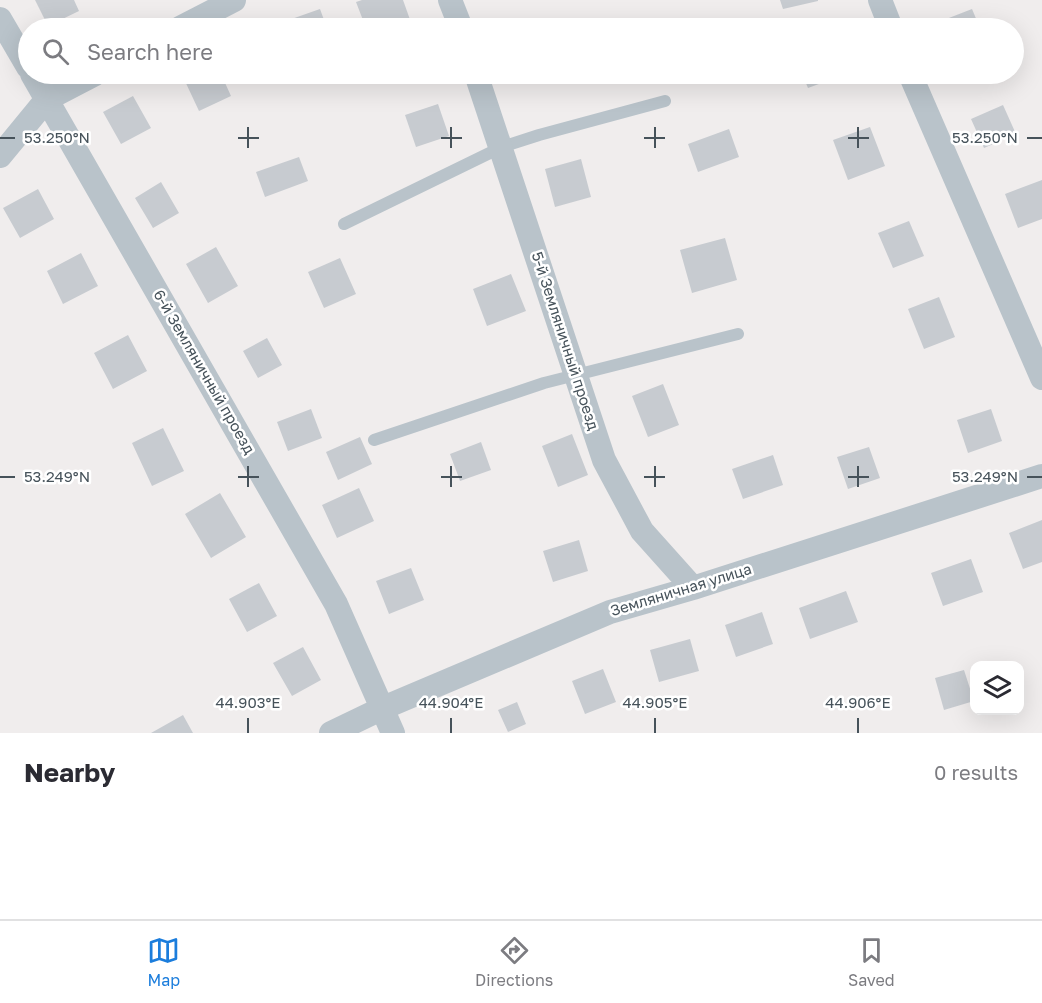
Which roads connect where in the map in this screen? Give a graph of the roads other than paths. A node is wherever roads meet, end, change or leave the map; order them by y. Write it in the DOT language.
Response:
graph roads {
  1 [pos="234,0"];
  2 [pos="450,0"];
  3 [pos="880,0"];
  4 [pos="199,18"];
  5 [pos="457,18"];
  6 [pos="887,18"];
  7 [pos="0,19"];
  8 [pos="18,50"];
  9 [pos="38,84"];
  10 [pos="76,84"];
  11 [pos="480,84"];
  12 [pos="914,84"];
  13 [pos="47,99"];
  14 [pos="665,101"];
  15 [pos="502,147"];
  16 [pos="0,156"];
  17 [pos="344,224"];
  18 [pos="738,334"];
  19 [pos="577,376"];
  20 [pos="1042,378"];
  21 [pos="374,440"];
  22 [pos="1042,476"];
  23 [pos="693,588"];
  24 [pos="384,708"];
  25 [pos="331,733"];
  26 [pos="393,733"];
  1 -- 4 [label="street"];
  2 -- 5 [label="street"];
  3 -- 6 [label="street"];
  7 -- 8 [label="street"];
  9 -- 13 [label="street, 6-й Земляничный проезд"];
  10 -- 13 [label="street"];
  11 -- 15 [label="street, 5-й Земляничный проезд"];
  12 -- 20 [label="street"];
  13 -- 16 [label="street"];
  13 -- 24 [label="street, 6-й Земляничный проезд"];
  14 -- 15 [label="lane"];
  15 -- 17 [label="lane"];
  15 -- 19 [label="street, 5-й Земляничный проезд"];
  18 -- 19 [label="lane"];
  19 -- 21 [label="lane"];
  19 -- 23 [label="street, 5-й Земляничный проезд"];
  22 -- 23 [label="street, Земляничная улица"];
  23 -- 24 [label="street, Земляничная улица"];
  24 -- 25 [label="street, Земляничная улица"];
  24 -- 26 [label="street, 6-й Земляничный проезд"];
}
